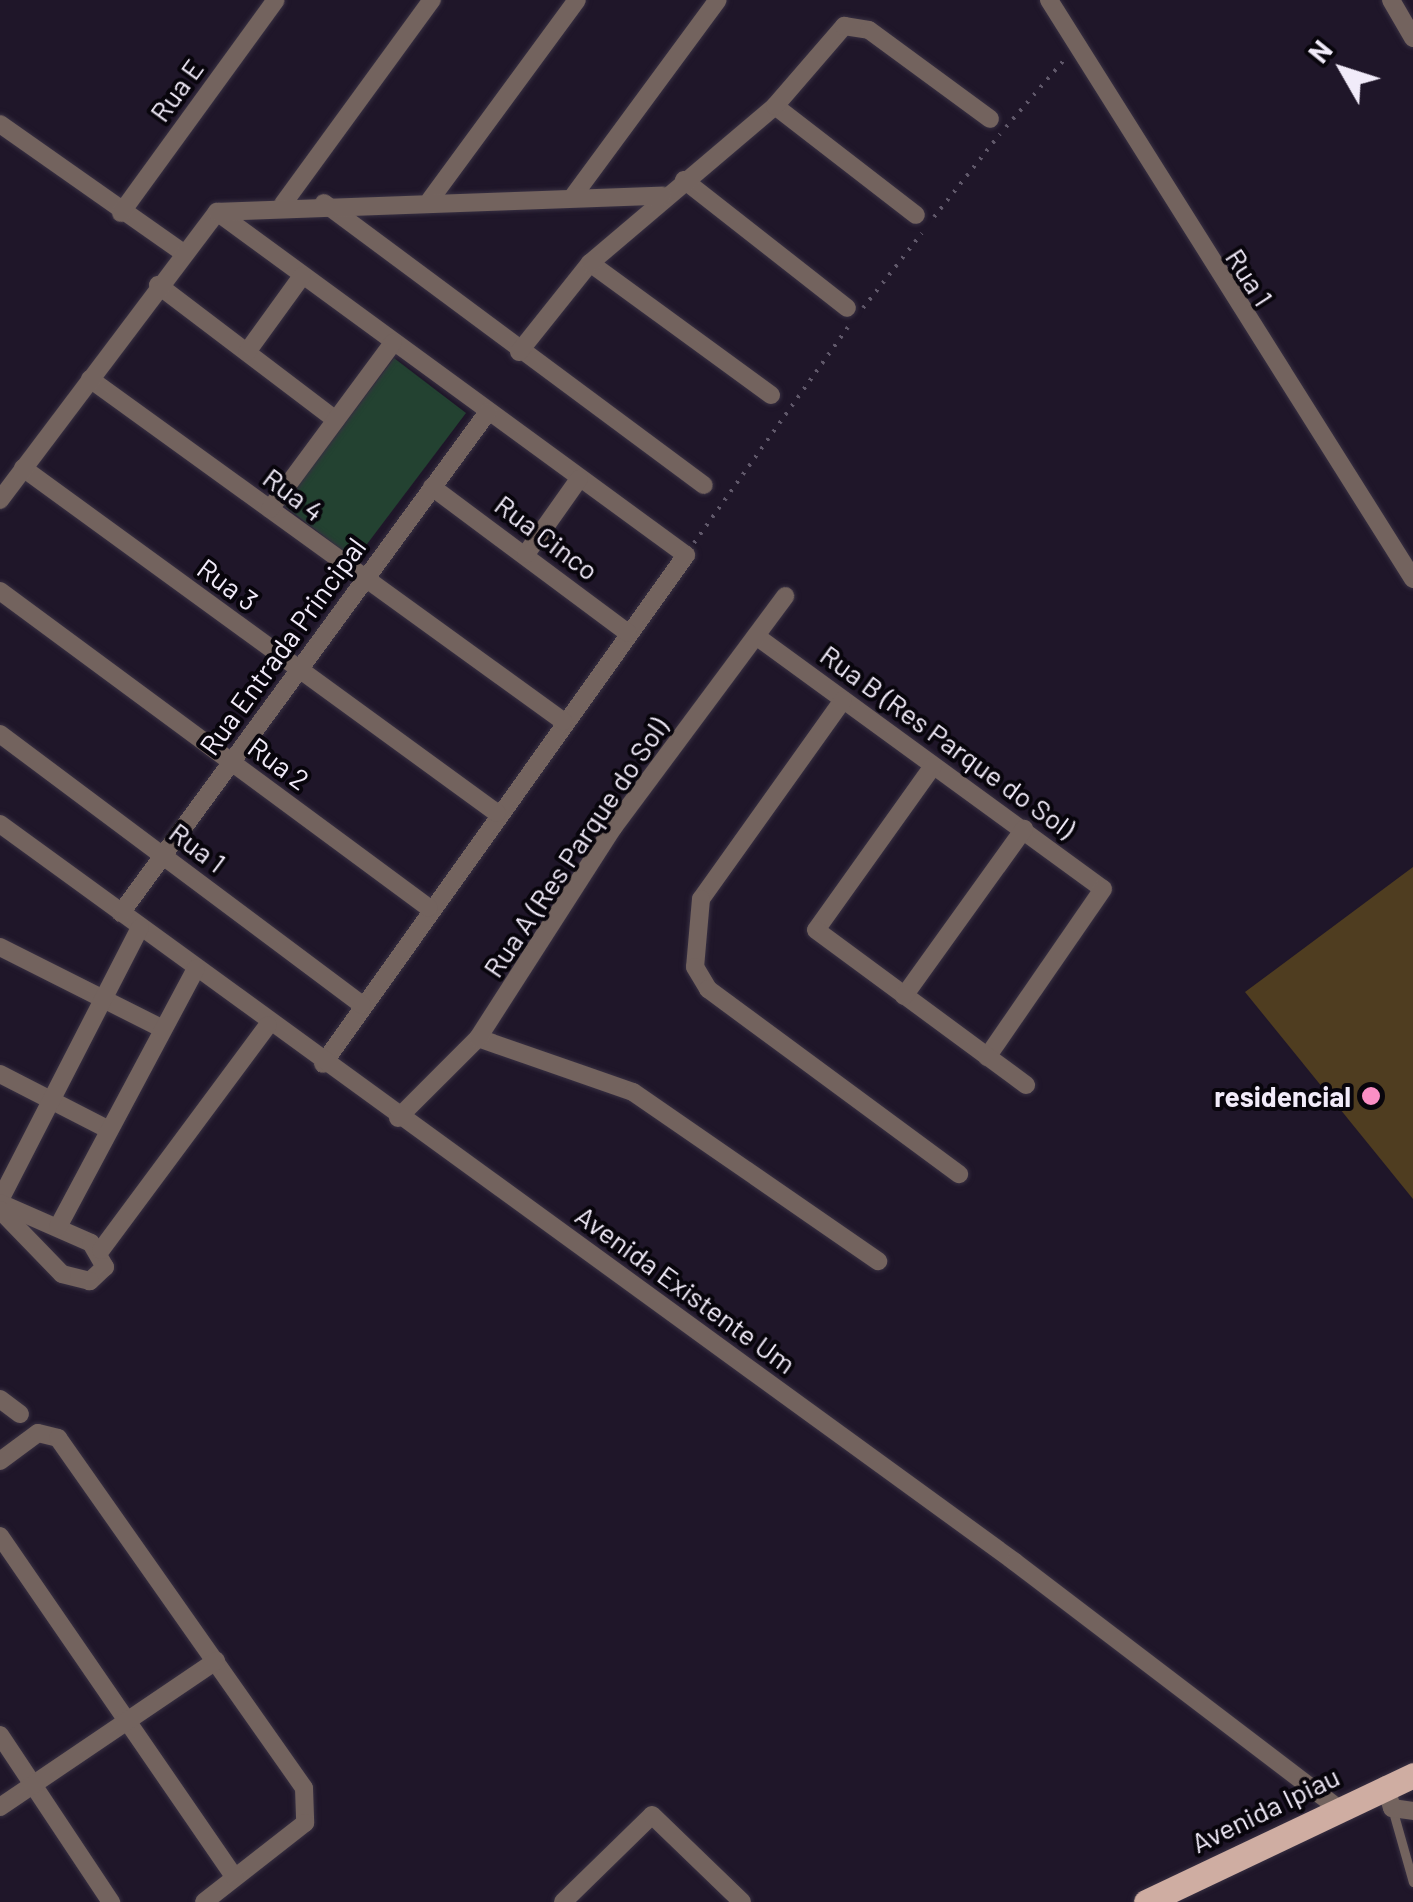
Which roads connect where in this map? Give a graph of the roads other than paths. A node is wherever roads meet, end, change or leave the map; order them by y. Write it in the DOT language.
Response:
graph roads {
  1 [pos="276,0"];
  2 [pos="432,0"];
  3 [pos="577,0"];
  4 [pos="718,0"];
  5 [pos="1049,0"];
  6 [pos="1390,0"];
  7 [pos="1413,38"];
  8 [pos="775,106"];
  9 [pos="990,119"];
  10 [pos="0,124"];
  11 [pos="684,180"];
  12 [pos="574,195"];
  13 [pos="663,196"];
  14 [pos="430,200"];
  15 [pos="324,203"];
  16 [pos="283,204"];
  17 [pos="217,212"];
  18 [pos="121,213"];
  19 [pos="916,214"];
  20 [pos="181,251"];
  21 [pos="590,263"];
  22 [pos="302,276"];
  23 [pos="158,285"];
  24 [pos="847,308"];
  25 [pos="393,344"];
  26 [pos="248,352"];
  27 [pos="519,352"];
  28 [pos="90,380"];
  29 [pos="770,395"];
  30 [pos="488,412"];
  31 [pos="336,420"];
  32 [pos="23,468"];
  33 [pos="580,479"];
  34 [pos="704,484"];
  35 [pos="432,487"];
  36 [pos="0,500"];
  37 [pos="270,509"];
  38 [pos="526,554"];
  39 [pos="1413,579"];
  40 [pos="365,582"];
  41 [pos="0,591"];
  42 [pos="786,596"];
  43 [pos="628,633"];
  44 [pos="756,636"];
  45 [pos="300,670"];
  46 [pos="844,700"];
  47 [pos="563,721"];
  48 [pos="0,734"];
  49 [pos="231,762"];
  50 [pos="933,766"];
  51 [pos="498,813"];
  52 [pos="0,824"];
  53 [pos="1024,829"];
  54 [pos="163,854"];
  55 [pos="428,908"];
  56 [pos="121,913"];
  57 [pos="140,928"];
  58 [pos="0,947"];
  59 [pos="196,970"];
  60 [pos="904,996"];
  61 [pos="100,997"];
  62 [pos="362,1005"];
  63 [pos="268,1025"];
  64 [pos="161,1028"];
  65 [pos="478,1038"];
  66 [pos="988,1057"];
  67 [pos="324,1064"];
  68 [pos="0,1074"];
  69 [pos="1026,1085"];
  70 [pos="46,1098"];
  71 [pos="398,1118"];
  72 [pos="107,1130"];
  73 [pos="959,1174"];
  74 [pos="0,1204"];
  75 [pos="58,1227"];
  76 [pos="100,1250"];
  77 [pos="878,1261"];
  78 [pos="0,1399"];
  79 [pos="20,1414"];
  80 [pos="0,1461"];
  81 [pos="0,1536"];
  82 [pos="216,1661"];
  83 [pos="128,1723"];
  84 [pos="0,1735"];
  85 [pos="1413,1774"];
  86 [pos="33,1784"];
  87 [pos="1388,1797"];
  88 [pos="1335,1806"];
  89 [pos="0,1808"];
  90 [pos="1413,1811"];
  91 [pos="234,1877"];
  92 [pos="1413,1882"];
  93 [pos="111,1902"];
  94 [pos="204,1902"];
  95 [pos="563,1902"];
  96 [pos="742,1902"];
  97 [pos="1146,1902"];
  1 -- 18 [label="street, Rua E"];
  2 -- 16 [label="street"];
  3 -- 14 [label="street"];
  4 -- 12 [label="street"];
  5 -- 39 [label="street, Rua 1"];
  6 -- 7 [label="street"];
  8 -- 9 [label="street"];
  8 -- 11 [label="street"];
  8 -- 19 [label="street"];
  10 -- 18 [label="street"];
  11 -- 13 [label="street"];
  11 -- 24 [label="street"];
  12 -- 13 [label="street"];
  12 -- 14 [label="street"];
  13 -- 21 [label="street"];
  14 -- 15 [label="street"];
  15 -- 16 [label="street"];
  15 -- 27 [label="street"];
  16 -- 17 [label="street"];
  17 -- 20 [label="street"];
  17 -- 22 [label="street"];
  18 -- 20 [label="street"];
  20 -- 23 [label="street"];
  21 -- 27 [label="street"];
  21 -- 29 [label="street"];
  22 -- 25 [label="street"];
  22 -- 26 [label="street"];
  23 -- 26 [label="street"];
  23 -- 28 [label="street"];
  25 -- 30 [label="street"];
  25 -- 31 [label="street"];
  26 -- 31 [label="street"];
  27 -- 34 [label="street"];
  28 -- 32 [label="street"];
  28 -- 37 [label="street, Rua 4"];
  30 -- 33 [label="street"];
  30 -- 35 [label="street, Rua Entrada Principal"];
  31 -- 37 [label="street"];
  32 -- 36 [label="street"];
  32 -- 45 [label="street, Rua 3"];
  33 -- 38 [label="street"];
  33 -- 43 [label="street"];
  35 -- 38 [label="street, Rua Cinco"];
  35 -- 40 [label="street, Rua Entrada Principal"];
  37 -- 40 [label="street, Rua 4"];
  38 -- 43 [label="street, Rua Cinco"];
  40 -- 45 [label="street, Rua Entrada Principal"];
  40 -- 47 [label="street, Rua 4"];
  41 -- 49 [label="street, Rua 2"];
  42 -- 44 [label="street, Rua A (Res Parque do Sol)"];
  43 -- 47 [label="street"];
  44 -- 46 [label="street, Rua B (Res Parque do Sol)"];
  44 -- 65 [label="street, Rua A (Res Parque do Sol)"];
  45 -- 49 [label="street, Rua Entrada Principal"];
  45 -- 51 [label="street, Rua 3"];
  46 -- 50 [label="street, Rua B (Res Parque do Sol)"];
  46 -- 73 [label="street"];
  47 -- 51 [label="street"];
  48 -- 54 [label="street, Rua 1"];
  49 -- 54 [label="street, Rua Entrada Principal"];
  49 -- 55 [label="street, Rua 2"];
  50 -- 53 [label="street, Rua B (Res Parque do Sol)"];
  50 -- 60 [label="street"];
  51 -- 55 [label="street"];
  52 -- 56 [label="street, Avenida Existente Um"];
  53 -- 60 [label="street"];
  53 -- 66 [label="street, Rua B (Res Parque do Sol)"];
  54 -- 56 [label="street, Rua Entrada Principal"];
  54 -- 62 [label="street, Rua 1"];
  55 -- 62 [label="street"];
  56 -- 57 [label="street, Avenida Existente Um"];
  57 -- 59 [label="street, Avenida Existente Um"];
  57 -- 61 [label="street"];
  58 -- 61 [label="street"];
  59 -- 63 [label="street, Avenida Existente Um"];
  59 -- 64 [label="street"];
  60 -- 66 [label="street"];
  61 -- 64 [label="street"];
  61 -- 70 [label="street"];
  62 -- 67 [label="street"];
  63 -- 67 [label="street, Avenida Existente Um"];
  63 -- 76 [label="street"];
  64 -- 72 [label="street"];
  65 -- 71 [label="street, Rua A (Res Parque do Sol)"];
  65 -- 77 [label="street"];
  66 -- 69 [label="street"];
  67 -- 71 [label="street, Avenida Existente Um"];
  68 -- 70 [label="street"];
  70 -- 72 [label="street"];
  70 -- 74 [label="street"];
  71 -- 88 [label="street, Avenida Existente Um"];
  72 -- 75 [label="street"];
  74 -- 75 [label="street"];
  74 -- 76 [label="street"];
  75 -- 76 [label="street"];
  78 -- 79 [label="street"];
  80 -- 82 [label="street"];
  81 -- 83 [label="street"];
  82 -- 83 [label="street"];
  82 -- 91 [label="street"];
  83 -- 86 [label="street"];
  83 -- 91 [label="street"];
  84 -- 86 [label="street"];
  85 -- 87 [label="main road, Avenida Ipiau"];
  86 -- 89 [label="street"];
  86 -- 93 [label="street"];
  87 -- 88 [label="main road, Avenida Ipiau"];
  87 -- 90 [label="street"];
  87 -- 92 [label="lane"];
  88 -- 97 [label="main road, Avenida Ipiau"];
  91 -- 94 [label="street"];
  95 -- 96 [label="street"];
}
